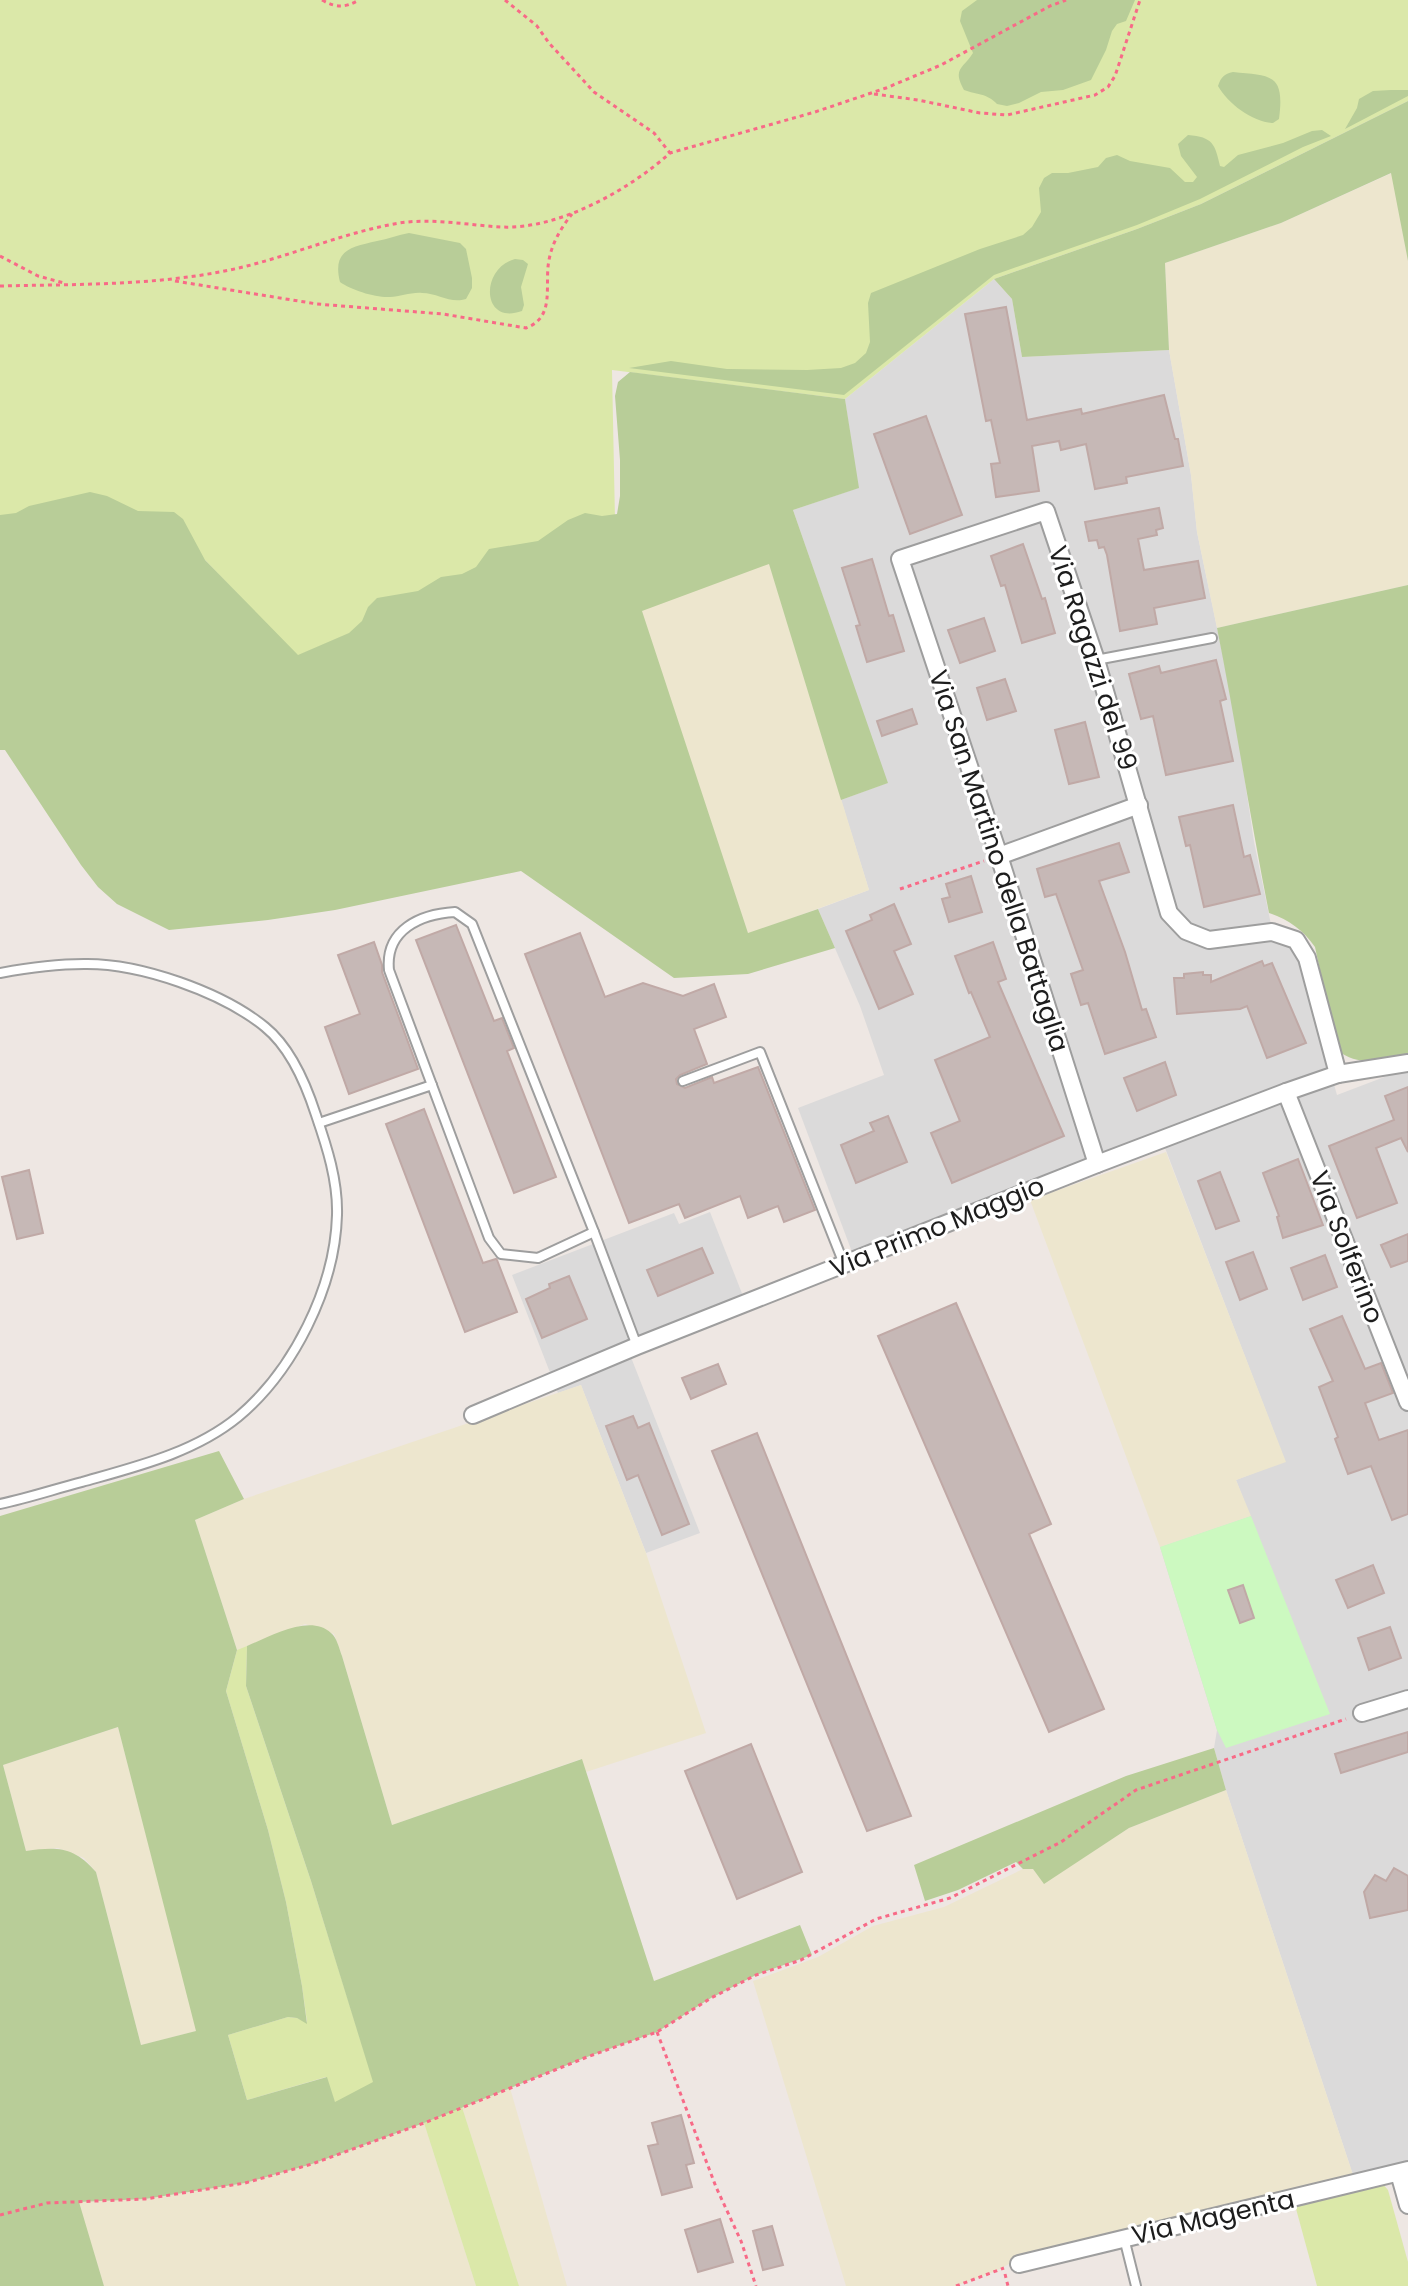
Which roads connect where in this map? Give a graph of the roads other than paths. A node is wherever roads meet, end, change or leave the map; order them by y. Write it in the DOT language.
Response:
graph roads {
  1 [pos="900,559"];
  2 [pos="1212,638"];
  3 [pos="1096,660"];
  4 [pos="1139,805"];
  5 [pos="999,856"];
  6 [pos="0,973"];
  7 [pos="1408,1063"];
  8 [pos="1338,1074"];
  9 [pos="683,1081"];
  10 [pos="432,1085"];
  11 [pos="1286,1092"];
  12 [pos="319,1123"];
  13 [pos="1097,1164"];
  14 [pos="594,1232"];
  15 [pos="844,1264"];
  16 [pos="637,1346"];
  17 [pos="1408,1402"];
  18 [pos="473,1415"];
  19 [pos="0,1504"];
  20 [pos="1408,1699"];
  21 [pos="1362,1713"];
  22 [pos="1403,2171"];
  23 [pos="1408,2205"];
  24 [pos="1124,2238"];
  25 [pos="1019,2264"];
  26 [pos="1136,2286"];
  1 -- 3 [label="street, Via Ragazzi del 99"];
  1 -- 5 [label="street, Via San Martino della Battaglia"];
  2 -- 3 [label="lane"];
  3 -- 4 [label="street, Via Ragazzi del 99"];
  4 -- 5 [label="street"];
  4 -- 8 [label="street, Via Ragazzi del 99"];
  5 -- 13 [label="street, Via San Martino della Battaglia"];
  6 -- 12 [label="lane"];
  7 -- 8 [label="street, Via Primo Maggio"];
  8 -- 11 [label="street, Via Primo Maggio"];
  9 -- 15 [label="lane"];
  10 -- 12 [label="lane"];
  10 -- 14 [label="lane"];
  10 -- 14 [label="lane"];
  11 -- 13 [label="street, Via Primo Maggio"];
  11 -- 17 [label="street, Via Solferino"];
  12 -- 19 [label="lane"];
  13 -- 15 [label="street, Via Primo Maggio"];
  14 -- 16 [label="lane"];
  15 -- 16 [label="street, Via Primo Maggio"];
  16 -- 18 [label="street, Via Primo Maggio"];
  20 -- 21 [label="street"];
  22 -- 23 [label="street"];
  22 -- 24 [label="street, Via Magenta"];
  24 -- 25 [label="street, Via Magenta"];
  24 -- 26 [label="lane"];
}
